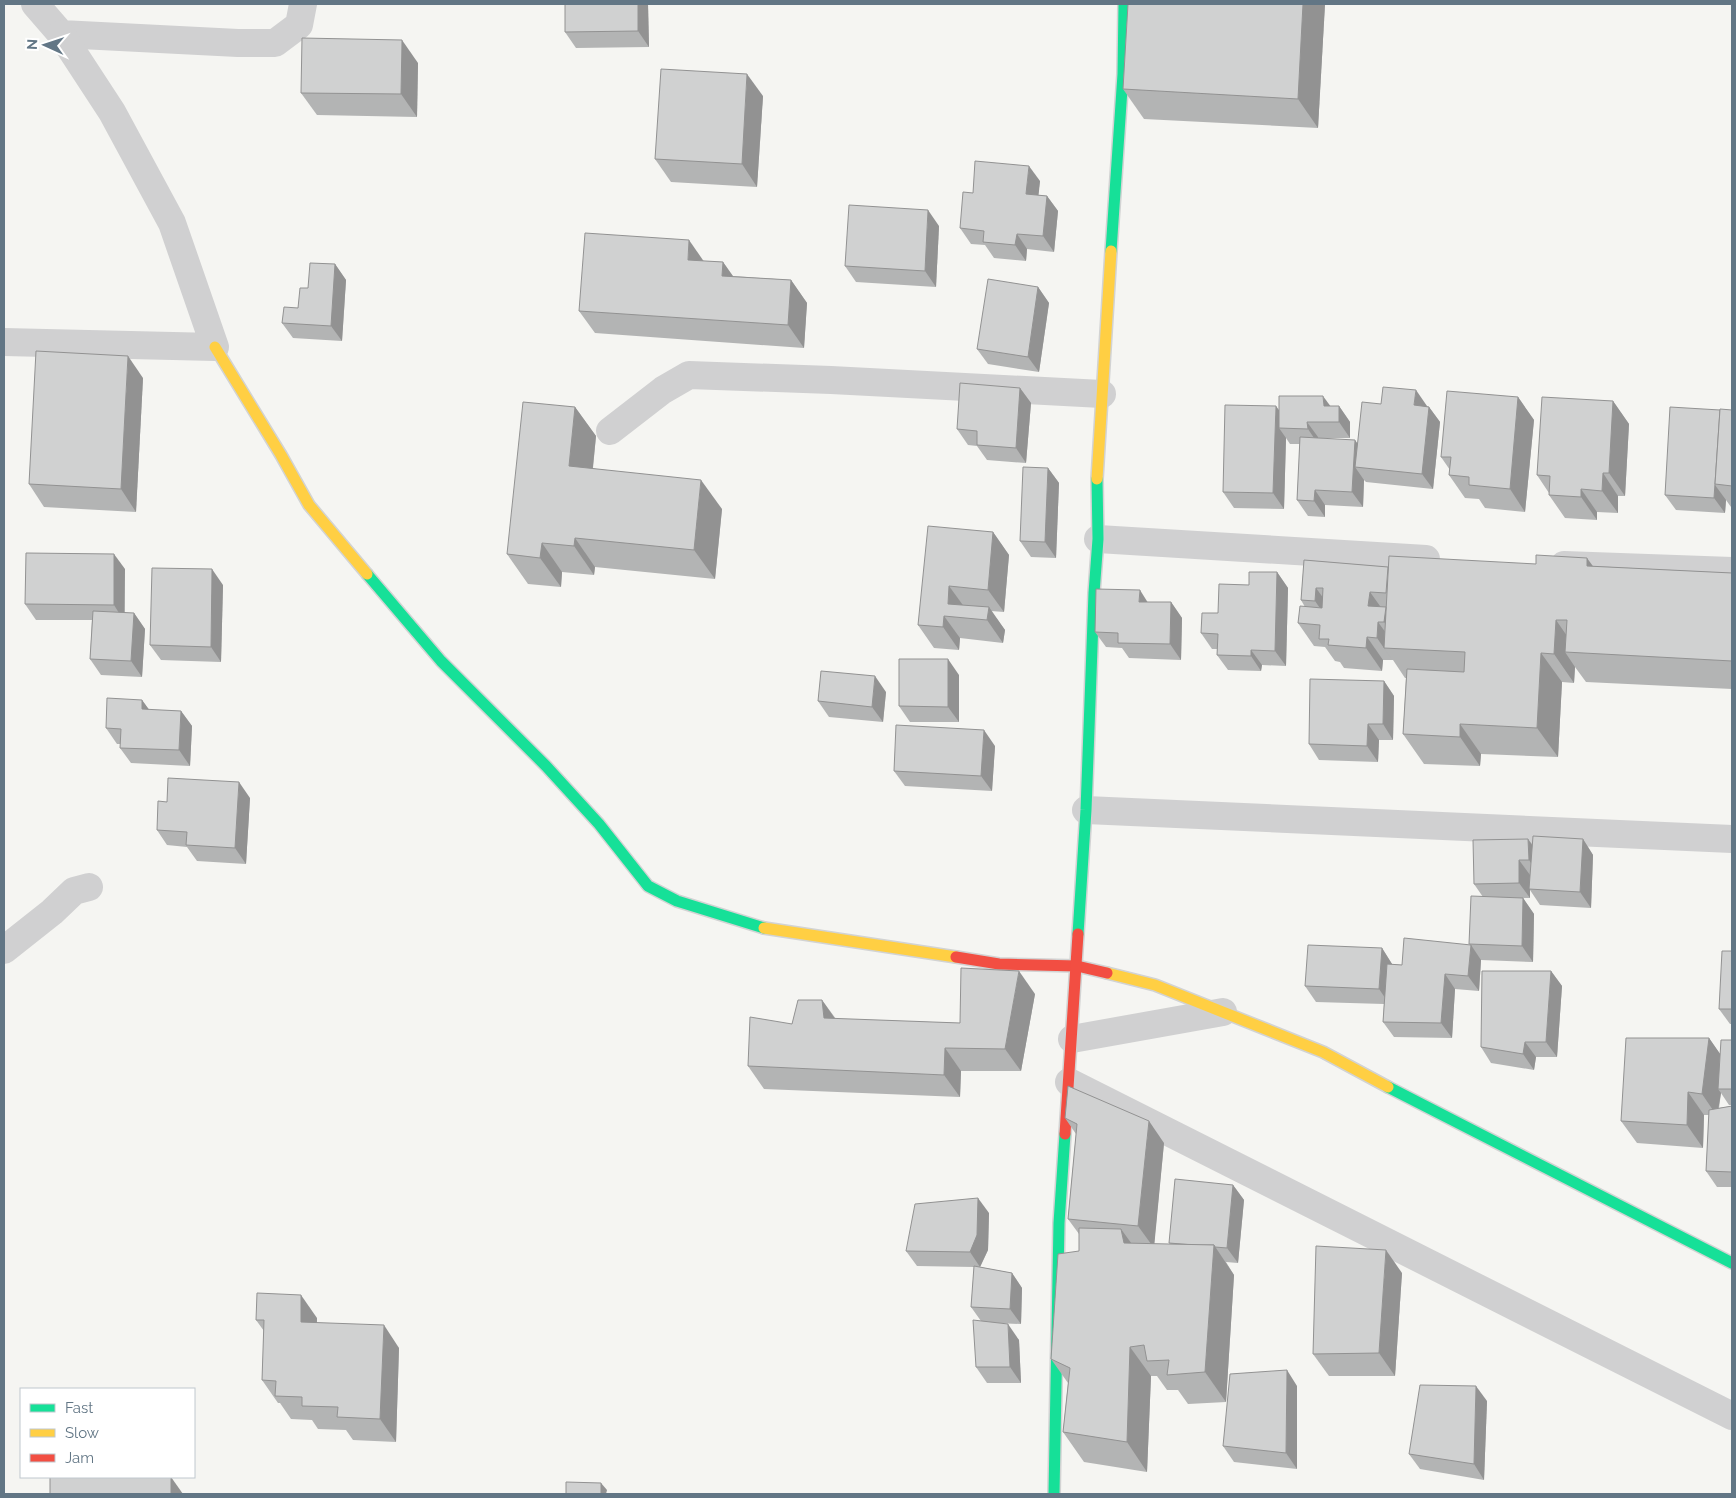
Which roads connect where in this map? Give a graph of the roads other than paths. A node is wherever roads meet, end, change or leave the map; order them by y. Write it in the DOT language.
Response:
graph roads {
  1 [pos="35,4"];
  2 [pos="303,4"];
  3 [pos="1124,4"];
  4 [pos="61,34"];
  5 [pos="4,342"];
  6 [pos="215,347"];
  7 [pos="1102,394"];
  8 [pos="610,431"];
  9 [pos="1098,539"];
  10 [pos="1448,560"];
  11 [pos="1536,564"];
  12 [pos="1732,571"];
  13 [pos="1086,810"];
  14 [pos="1732,839"];
  15 [pos="89,887"];
  16 [pos="4,950"];
  17 [pos="1077,966"];
  18 [pos="1223,1012"];
  19 [pos="1072,1039"];
  20 [pos="1069,1082"];
  21 [pos="1732,1263"];
  22 [pos="1732,1416"];
  23 [pos="1054,1494"];
  1 -- 4 [label="street"];
  2 -- 4 [label="street"];
  3 -- 7 [label="street"];
  4 -- 6 [label="street"];
  5 -- 6 [label="street"];
  6 -- 17 [label="street"];
  7 -- 8 [label="street"];
  7 -- 9 [label="street"];
  9 -- 10 [label="street"];
  9 -- 13 [label="street"];
  11 -- 12 [label="street"];
  13 -- 14 [label="street"];
  13 -- 17 [label="street"];
  15 -- 16 [label="street"];
  17 -- 18 [label="street"];
  17 -- 19 [label="street"];
  18 -- 19 [label="street"];
  18 -- 21 [label="street"];
  19 -- 20 [label="street"];
  20 -- 22 [label="street"];
  20 -- 23 [label="street"];
}
